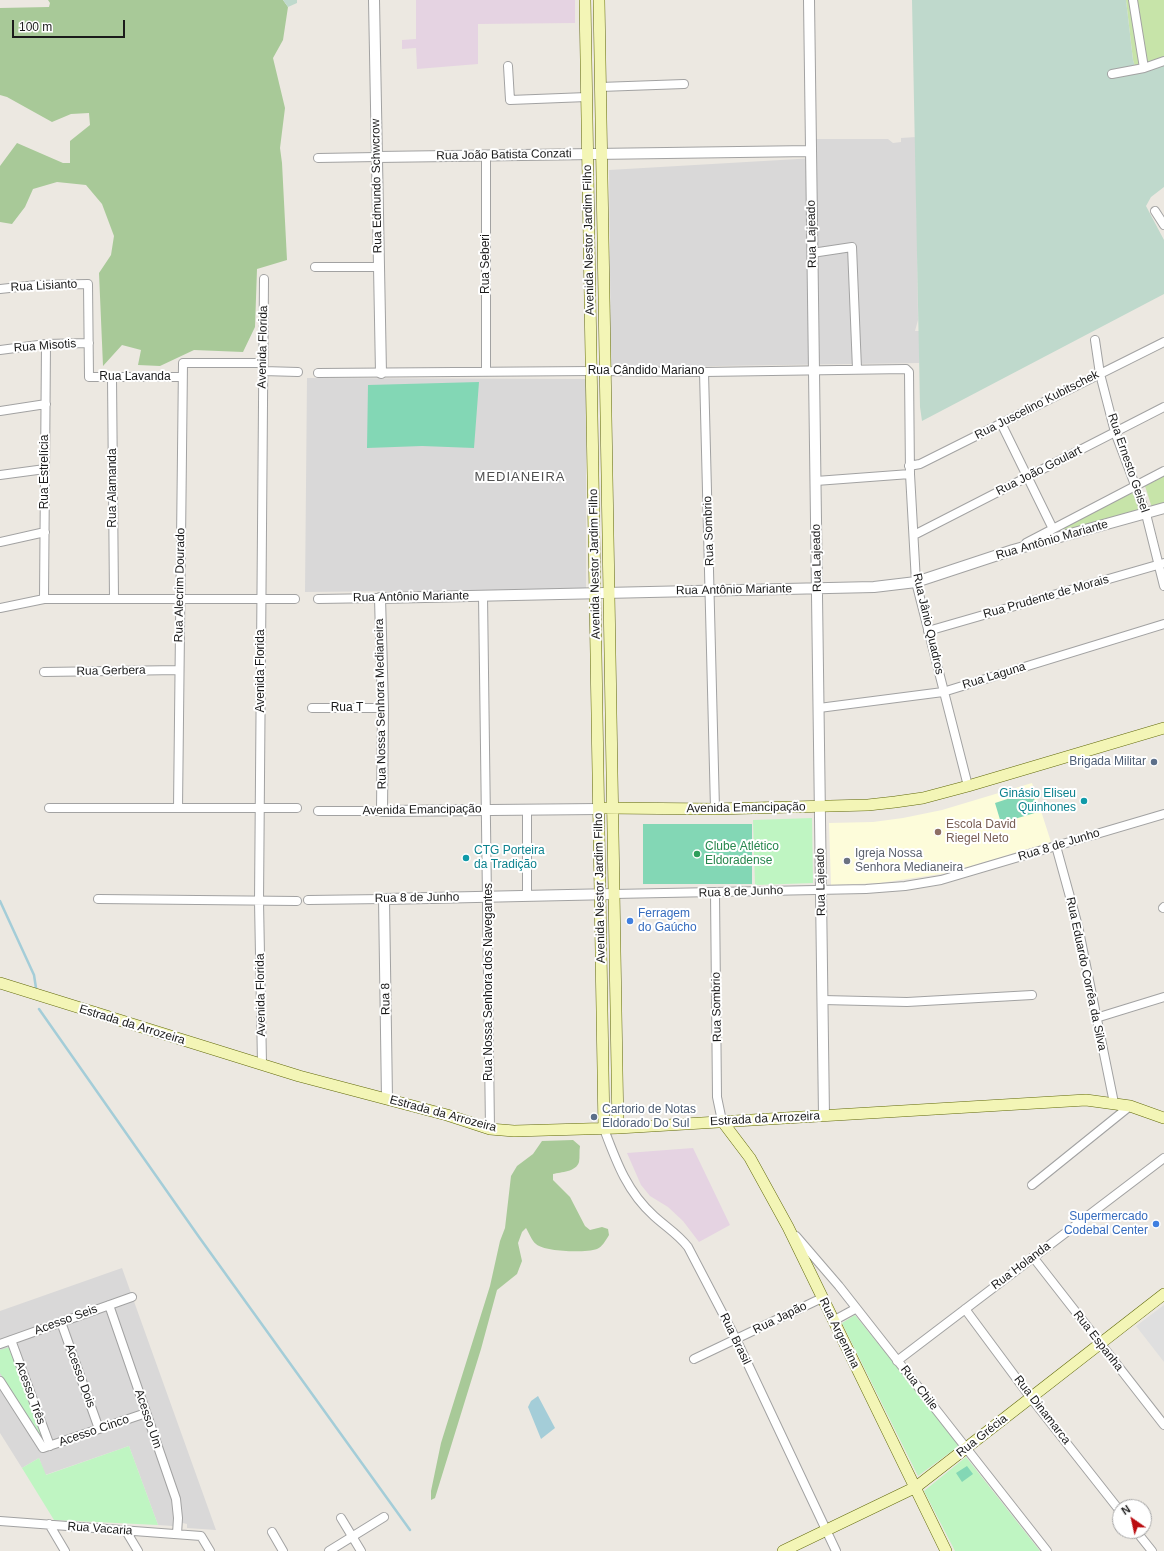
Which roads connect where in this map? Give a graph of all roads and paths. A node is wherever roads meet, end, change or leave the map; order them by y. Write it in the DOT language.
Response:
graph roads {
  1 [pos="374,0"];
  2 [pos="585,0"];
  3 [pos="599,0"];
  4 [pos="809,0"];
  5 [pos="1133,0"];
  6 [pos="600,43"];
  7 [pos="586,44"];
  8 [pos="1164,61"];
  9 [pos="508,66"];
  10 [pos="1144,68"];
  11 [pos="1112,74"];
  12 [pos="684,84"];
  13 [pos="600,87"];
  14 [pos="587,97"];
  15 [pos="811,151"];
  16 [pos="588,154"];
  17 [pos="602,154"];
  18 [pos="486,155"];
  19 [pos="377,157"];
  20 [pos="318,158"];
  21 [pos="1156,211"];
  22 [pos="1164,225"];
  23 [pos="812,253"];
  24 [pos="315,266"];
  25 [pos="379,267"];
  26 [pos="264,279"];
  27 [pos="0,289"];
  28 [pos="1095,340"];
  29 [pos="1164,342"];
  30 [pos="89,343"];
  31 [pos="46,344"];
  32 [pos="0,350"];
  33 [pos="183,363"];
  34 [pos="263,367"];
  35 [pos="814,369"];
  36 [pos="857,369"];
  37 [pos="592,371"];
  38 [pos="605,371"];
  39 [pos="298,372"];
  40 [pos="486,372"];
  41 [pos="704,372"];
  42 [pos="318,373"];
  43 [pos="381,373"];
  44 [pos="1100,374"];
  45 [pos="112,377"];
  46 [pos="182,377"];
  47 [pos="46,404"];
  48 [pos="1164,408"];
  49 [pos="0,411"];
  50 [pos="1001,423"];
  51 [pos="1115,432"];
  52 [pos="909,435"];
  53 [pos="45,469"];
  54 [pos="909,470"];
  55 [pos="1164,471"];
  56 [pos="0,475"];
  57 [pos="1027,477"];
  58 [pos="816,481"];
  59 [pos="1136,485"];
  60 [pos="1164,508"];
  61 [pos="1146,514"];
  62 [pos="1053,529"];
  63 [pos="45,532"];
  64 [pos="914,535"];
  65 [pos="0,542"];
  66 [pos="1013,550"];
  67 [pos="1161,564"];
  68 [pos="916,582"];
  69 [pos="1164,586"];
  70 [pos="817,588"];
  71 [pos="711,590"];
  72 [pos="609,592"];
  73 [pos="595,593"];
  74 [pos="483,595"];
  75 [pos="261,598"];
  76 [pos="295,598"];
  77 [pos="380,598"];
  78 [pos="44,599"];
  79 [pos="114,599"];
  80 [pos="180,599"];
  81 [pos="318,599"];
  82 [pos="0,608"];
  83 [pos="1164,624"];
  84 [pos="928,631"];
  85 [pos="179,670"];
  86 [pos="44,672"];
  87 [pos="597,691"];
  88 [pos="610,691"];
  89 [pos="943,692"];
  90 [pos="312,708"];
  91 [pos="383,708"];
  92 [pos="819,708"];
  93 [pos="1164,728"];
  94 [pos="968,786"];
  95 [pos="820,806"];
  96 [pos="261,807"];
  97 [pos="49,808"];
  98 [pos="178,808"];
  99 [pos="296,808"];
  100 [pos="527,808"];
  101 [pos="599,808"];
  102 [pos="612,808"];
  103 [pos="715,809"];
  104 [pos="488,810"];
  105 [pos="318,811"];
  106 [pos="382,811"];
  107 [pos="1164,814"];
  108 [pos="1056,846"];
  109 [pos="821,889"];
  110 [pos="715,893"];
  111 [pos="601,894"];
  112 [pos="614,894"];
  113 [pos="527,896"];
  114 [pos="488,897"];
  115 [pos="98,899"];
  116 [pos="384,899"];
  117 [pos="308,900"];
  118 [pos="259,901"];
  119 [pos="297,901"];
  120 [pos="0,984"];
  121 [pos="1032,995"];
  122 [pos="1164,997"];
  123 [pos="823,1000"];
  124 [pos="1096,1018"];
  125 [pos="262,1064"];
  126 [pos="387,1099"];
  127 [pos="1114,1103"];
  128 [pos="1130,1106"];
  129 [pos="824,1115"];
  130 [pos="1164,1118"];
  131 [pos="722,1121"];
  132 [pos="618,1128"];
  133 [pos="490,1129"];
  134 [pos="604,1129"];
  135 [pos="610,1144"];
  136 [pos="1164,1158"];
  137 [pos="1032,1185"];
  138 [pos="788,1227"];
  139 [pos="1033,1257"];
  140 [pos="1164,1294"];
  141 [pos="132,1296"];
  142 [pos="822,1298"];
  143 [pos="109,1305"];
  144 [pos="855,1309"];
  145 [pos="965,1309"];
  146 [pos="833,1321"];
  147 [pos="61,1322"];
  148 [pos="736,1339"];
  149 [pos="11,1340"];
  150 [pos="1100,1343"];
  151 [pos="0,1344"];
  152 [pos="694,1359"];
  153 [pos="897,1360"];
  154 [pos="0,1381"];
  155 [pos="1031,1398"];
  156 [pos="146,1413"];
  157 [pos="1164,1425"];
  158 [pos="99,1429"];
  159 [pos="46,1447"];
  160 [pos="966,1448"];
  161 [pos="916,1487"];
  162 [pos="1112,1501"];
  163 [pos="384,1517"];
  164 [pos="341,1518"];
  165 [pos="0,1521"];
  166 [pos="49,1524"];
  167 [pos="826,1530"];
  168 [pos="126,1531"];
  169 [pos="272,1532"];
  170 [pos="176,1534"];
  171 [pos="352,1537"];
  172 [pos="1142,1539"];
  173 [pos="65,1551"];
  174 [pos="138,1551"];
  175 [pos="210,1551"];
  176 [pos="283,1551"];
  177 [pos="329,1551"];
  178 [pos="361,1551"];
  179 [pos="783,1551"];
  180 [pos="836,1551"];
  181 [pos="946,1551"];
  182 [pos="1047,1551"];
  183 [pos="1152,1551"];
  1 -- 19 [label="street, Rua Edmundo Schwcrow"];
  2 -- 7 [label="main road, Avenida Nestor Jardim Filho"];
  3 -- 6 [label="main road, Avenida Nestor Jardim Filho"];
  4 -- 15 [label="street, Rua Lajeado"];
  5 -- 10 [label="street"];
  6 -- 7 [label="main road"];
  6 -- 13 [label="main road, Avenida Nestor Jardim Filho"];
  7 -- 14 [label="main road, Avenida Nestor Jardim Filho"];
  8 -- 10 [label="street"];
  9 -- 14 [label="street"];
  10 -- 11 [label="street"];
  12 -- 13 [label="street"];
  13 -- 17 [label="main road, Avenida Nestor Jardim Filho"];
  14 -- 16 [label="main road, Avenida Nestor Jardim Filho"];
  15 -- 17 [label="street, Rua João Batista Conzati"];
  15 -- 23 [label="street, Rua Lajeado"];
  16 -- 17 [label="street, Rua João Batista Conzati"];
  16 -- 18 [label="street, Rua João Batista Conzati"];
  16 -- 37 [label="main road, Avenida Nestor Jardim Filho"];
  17 -- 38 [label="main road, Avenida Nestor Jardim Filho"];
  18 -- 19 [label="street, Rua João Batista Conzati"];
  18 -- 40 [label="street, Rua Seberi"];
  19 -- 20 [label="street, Rua João Batista Conzati"];
  19 -- 25 [label="street, Rua Edmundo Schwcrow"];
  21 -- 22 [label="street"];
  23 -- 35 [label="street, Rua Lajeado"];
  23 -- 36 [label="street"];
  24 -- 25 [label="street"];
  25 -- 43 [label="street, Rua Edmundo Schwcrow"];
  26 -- 34 [label="street, Avenida Florida"];
  27 -- 30 [label="street, Rua Lisianto"];
  28 -- 44 [label="street, Rua Ernesto Geisel"];
  29 -- 44 [label="street, Rua Juscelino Kubitschek"];
  30 -- 31 [label="street, Rua Misotis"];
  30 -- 45 [label="street, Rua Lavanda"];
  31 -- 32 [label="street, Rua Misotis"];
  31 -- 47 [label="street, Rua Estrelícia"];
  33 -- 34 [label="street, Rua Lavanda"];
  33 -- 46 [label="street, Rua Alecrim Dourado"];
  34 -- 39 [label="street"];
  34 -- 75 [label="street, Avenida Florida"];
  35 -- 36 [label="street, Rua Cândido Mariano"];
  35 -- 41 [label="street, Rua Cândido Mariano"];
  35 -- 58 [label="street, Rua Lajeado"];
  36 -- 52 [label="street, Rua Cândido Mariano"];
  37 -- 38 [label="street, Rua Cândido Mariano"];
  37 -- 40 [label="street, Rua Cândido Mariano"];
  37 -- 73 [label="main road, Avenida Nestor Jardim Filho"];
  38 -- 41 [label="street, Rua Cândido Mariano"];
  38 -- 72 [label="main road, Avenida Nestor Jardim Filho"];
  40 -- 43 [label="street, Rua Cândido Mariano"];
  41 -- 71 [label="street, Rua Sombrio"];
  42 -- 43 [label="street, Rua Cândido Mariano"];
  44 -- 50 [label="street, Rua Juscelino Kubitschek"];
  44 -- 51 [label="street, Rua Ernesto Geisel"];
  45 -- 46 [label="street, Rua Lavanda"];
  45 -- 79 [label="street, Rua Alamanda"];
  46 -- 80 [label="street, Rua Alecrim Dourado"];
  47 -- 49 [label="street"];
  47 -- 53 [label="street, Rua Estrelícia"];
  48 -- 51 [label="street, Rua João Goulart"];
  50 -- 54 [label="street, Rua Juscelino Kubitschek"];
  50 -- 57 [label="street"];
  51 -- 57 [label="street, Rua João Goulart"];
  51 -- 59 [label="street, Rua Ernesto Geisel"];
  52 -- 54 [label="street, Rua Jânio Quadros"];
  53 -- 56 [label="street"];
  53 -- 63 [label="street, Rua Estrelícia"];
  54 -- 58 [label="street, Rua Juscelino Kubitschek"];
  54 -- 64 [label="street, Rua Jânio Quadros"];
  55 -- 59 [label="street"];
  57 -- 62 [label="street"];
  57 -- 64 [label="street, Rua João Goulart"];
  58 -- 70 [label="street, Rua Lajeado"];
  59 -- 61 [label="street, Rua Ernesto Geisel"];
  59 -- 62 [label="street"];
  60 -- 61 [label="street, Rua Antônio Mariante"];
  61 -- 66 [label="street, Rua Antônio Mariante"];
  61 -- 67 [label="street, Rua Ernesto Geisel"];
  62 -- 66 [label="street"];
  63 -- 65 [label="street"];
  63 -- 78 [label="street, Rua Estrelícia"];
  64 -- 68 [label="street, Rua Jânio Quadros"];
  66 -- 68 [label="street, Rua Antônio Mariante"];
  67 -- 69 [label="street, Rua Ernesto Geisel"];
  67 -- 84 [label="street, Rua Prudente de Morais"];
  68 -- 70 [label="street, Rua Antônio Mariante"];
  68 -- 84 [label="street, Rua Jânio Quadros"];
  70 -- 71 [label="street, Rua Antônio Mariante"];
  70 -- 92 [label="street, Rua Lajeado"];
  71 -- 72 [label="street, Rua Antônio Mariante"];
  71 -- 103 [label="street, Rua Sombrio"];
  72 -- 73 [label="street, Rua Antônio Mariante"];
  72 -- 88 [label="main road, Avenida Nestor Jardim Filho"];
  73 -- 74 [label="street, Rua Antônio Mariante"];
  73 -- 87 [label="main road, Avenida Nestor Jardim Filho"];
  74 -- 77 [label="street, Rua Antônio Mariante"];
  74 -- 104 [label="street, Rua Nossa Senhora dos Navegantes"];
  75 -- 76 [label="street"];
  75 -- 80 [label="street"];
  75 -- 96 [label="street, Avenida Florida"];
  77 -- 81 [label="street, Rua Antônio Mariante"];
  77 -- 91 [label="street, Rua Nossa Senhora Medianeira"];
  78 -- 79 [label="street"];
  78 -- 82 [label="street"];
  79 -- 80 [label="street"];
  80 -- 85 [label="street, Rua Alecrim Dourado"];
  83 -- 89 [label="street, Rua Laguna"];
  84 -- 89 [label="street, Rua Jânio Quadros"];
  85 -- 86 [label="street, Rua Gerbera"];
  85 -- 98 [label="street, Rua Alecrim Dourado"];
  87 -- 88 [label="main road"];
  87 -- 101 [label="main road, Avenida Nestor Jardim Filho"];
  88 -- 102 [label="main road, Avenida Nestor Jardim Filho"];
  89 -- 92 [label="street, Rua Laguna"];
  89 -- 94 [label="street, Rua Jânio Quadros"];
  90 -- 91 [label="street, Rua T"];
  91 -- 106 [label="street, Rua Nossa Senhora Medianeira"];
  92 -- 95 [label="street, Rua Lajeado"];
  93 -- 94 [label="main road, Avenida Emancipação"];
  94 -- 95 [label="main road, Avenida Emancipação"];
  95 -- 103 [label="main road, Avenida Emancipação"];
  95 -- 109 [label="street, Rua Lajeado"];
  96 -- 98 [label="street"];
  96 -- 99 [label="street"];
  96 -- 118 [label="street, Avenida Florida"];
  97 -- 98 [label="street"];
  100 -- 101 [label="street, Avenida Emancipação"];
  100 -- 104 [label="street, Avenida Emancipação"];
  100 -- 113 [label="street"];
  101 -- 102 [label="main road, Avenida Emancipação"];
  101 -- 111 [label="main road, Avenida Nestor Jardim Filho"];
  102 -- 103 [label="main road, Avenida Emancipação"];
  102 -- 112 [label="main road, Avenida Nestor Jardim Filho"];
  104 -- 106 [label="street, Avenida Emancipação"];
  104 -- 114 [label="street, Rua Nossa Senhora dos Navegantes"];
  105 -- 106 [label="street, Avenida Emancipação"];
  107 -- 108 [label="street, Rua 8 de Junho"];
  108 -- 109 [label="street, Rua 8 de Junho"];
  108 -- 124 [label="street, Rua Eduardo Corrêa da Silva"];
  109 -- 110 [label="street, Rua 8 de Junho"];
  109 -- 123 [label="street, Rua Lajeado"];
  110 -- 112 [label="street, Rua 8 de Junho"];
  110 -- 131 [label="street, Rua Sombrio"];
  111 -- 112 [label="street, Rua 8 de Junho"];
  111 -- 113 [label="street, Rua 8 de Junho"];
  111 -- 134 [label="main road, Avenida Nestor Jardim Filho"];
  112 -- 132 [label="main road, Avenida Nestor Jardim Filho"];
  113 -- 114 [label="street, Rua 8 de Junho"];
  114 -- 116 [label="street, Rua 8 de Junho"];
  114 -- 133 [label="street, Rua Nossa Senhora dos Navegantes"];
  115 -- 118 [label="street"];
  116 -- 117 [label="street, Rua 8 de Junho"];
  116 -- 126 [label="street, Rua 8"];
  118 -- 119 [label="street"];
  118 -- 125 [label="street, Avenida Florida"];
  120 -- 125 [label="main road, Estrada da Arrozeira"];
  121 -- 123 [label="street"];
  122 -- 124 [label="street"];
  123 -- 129 [label="street, Rua Lajeado"];
  124 -- 127 [label="street, Rua Eduardo Corrêa da Silva"];
  125 -- 126 [label="main road, Estrada da Arrozeira"];
  126 -- 133 [label="main road, Estrada da Arrozeira"];
  127 -- 128 [label="main road, Estrada da Arrozeira"];
  127 -- 129 [label="main road, Estrada da Arrozeira"];
  128 -- 130 [label="main road, Estrada da Arrozeira"];
  128 -- 137 [label="street"];
  129 -- 131 [label="main road, Estrada da Arrozeira"];
  131 -- 132 [label="main road, Estrada da Arrozeira"];
  131 -- 138 [label="main road, Rua Argentina"];
  132 -- 134 [label="main road, Estrada da Arrozeira"];
  132 -- 135 [label="street"];
  133 -- 134 [label="main road, Estrada da Arrozeira"];
  134 -- 135 [label="street, Rua Brasil"];
  135 -- 148 [label="street, Rua Brasil"];
  136 -- 139 [label="street, Rua Holanda"];
  138 -- 142 [label="main road, Rua Argentina"];
  138 -- 144 [label="street, Rua Chile"];
  139 -- 145 [label="street, Rua Holanda"];
  139 -- 150 [label="street, Rua Espanha"];
  140 -- 150 [label="main road, Rua Grécia"];
  141 -- 143 [label="street, Acesso Seis"];
  142 -- 146 [label="main road, Rua Argentina"];
  142 -- 148 [label="street, Rua Japão"];
  143 -- 147 [label="street, Acesso Seis"];
  143 -- 156 [label="street, Acesso Um"];
  144 -- 146 [label="street"];
  144 -- 153 [label="street, Rua Chile"];
  145 -- 153 [label="street, Rua Holanda"];
  145 -- 155 [label="street, Rua Dinamarca"];
  146 -- 161 [label="main road, Rua Argentina"];
  147 -- 149 [label="street, Acesso Seis"];
  147 -- 158 [label="street, Acesso Dois"];
  148 -- 152 [label="street, Rua Japão"];
  148 -- 167 [label="street, Rua Brasil"];
  149 -- 151 [label="street, Acesso Seis"];
  149 -- 159 [label="street, Acesso Três"];
  150 -- 155 [label="main road, Rua Grécia"];
  150 -- 157 [label="street, Rua Espanha"];
  153 -- 160 [label="street, Rua Chile"];
  154 -- 159 [label="street"];
  155 -- 160 [label="main road, Rua Grécia"];
  155 -- 162 [label="street, Rua Dinamarca"];
  156 -- 158 [label="street, Acesso Cinco"];
  156 -- 170 [label="street, Acesso Um"];
  158 -- 159 [label="street, Acesso Cinco"];
  160 -- 161 [label="main road, Rua Grécia"];
  160 -- 182 [label="street, Rua Chile"];
  161 -- 167 [label="main road, Rua Grécia"];
  161 -- 181 [label="main road, Rua Argentina"];
  163 -- 171 [label="street"];
  164 -- 171 [label="street"];
  165 -- 166 [label="street, Rua Vacaria"];
  166 -- 168 [label="street, Rua Vacaria"];
  166 -- 173 [label="street"];
  167 -- 179 [label="main road, Rua Grécia"];
  167 -- 180 [label="street, Rua Brasil"];
  168 -- 170 [label="street, Rua Vacaria"];
  168 -- 174 [label="street"];
  169 -- 176 [label="street"];
  170 -- 175 [label="street, Rua Vacaria"];
  171 -- 177 [label="street"];
  171 -- 178 [label="street"];
  172 -- 183 [label="street"];
}
